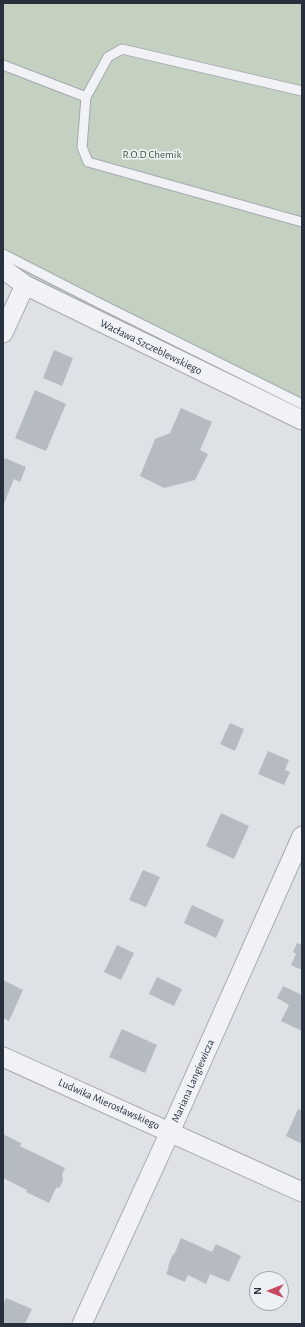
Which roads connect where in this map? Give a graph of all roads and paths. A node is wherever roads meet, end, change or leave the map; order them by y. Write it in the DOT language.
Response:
graph roads {
  1 [pos="3,65"];
  2 [pos="302,91"];
  3 [pos="86,97"];
  4 [pos="302,222"];
  5 [pos="3,254"];
  6 [pos="3,269"];
  7 [pos="25,285"];
  8 [pos="3,333"];
  9 [pos="302,404"];
  10 [pos="302,420"];
  11 [pos="302,836"];
  12 [pos="3,1057"];
  13 [pos="170,1132"];
  14 [pos="302,1192"];
  15 [pos="82,1324"];
  1 -- 3 [label="lane"];
  2 -- 3 [label="lane"];
  3 -- 4 [label="lane"];
  5 -- 9 [label="lane"];
  6 -- 7 [label="street, Wacława Szczeblewskiego"];
  7 -- 8 [label="street"];
  7 -- 10 [label="street, Wacława Szczeblewskiego"];
  11 -- 13 [label="street, Mariana Langiewicza"];
  12 -- 13 [label="street, Ludwika Mierosławskiego"];
  13 -- 14 [label="street, Ludwika Mierosławskiego"];
  13 -- 15 [label="street, Mariana Langiewicza"];
}
